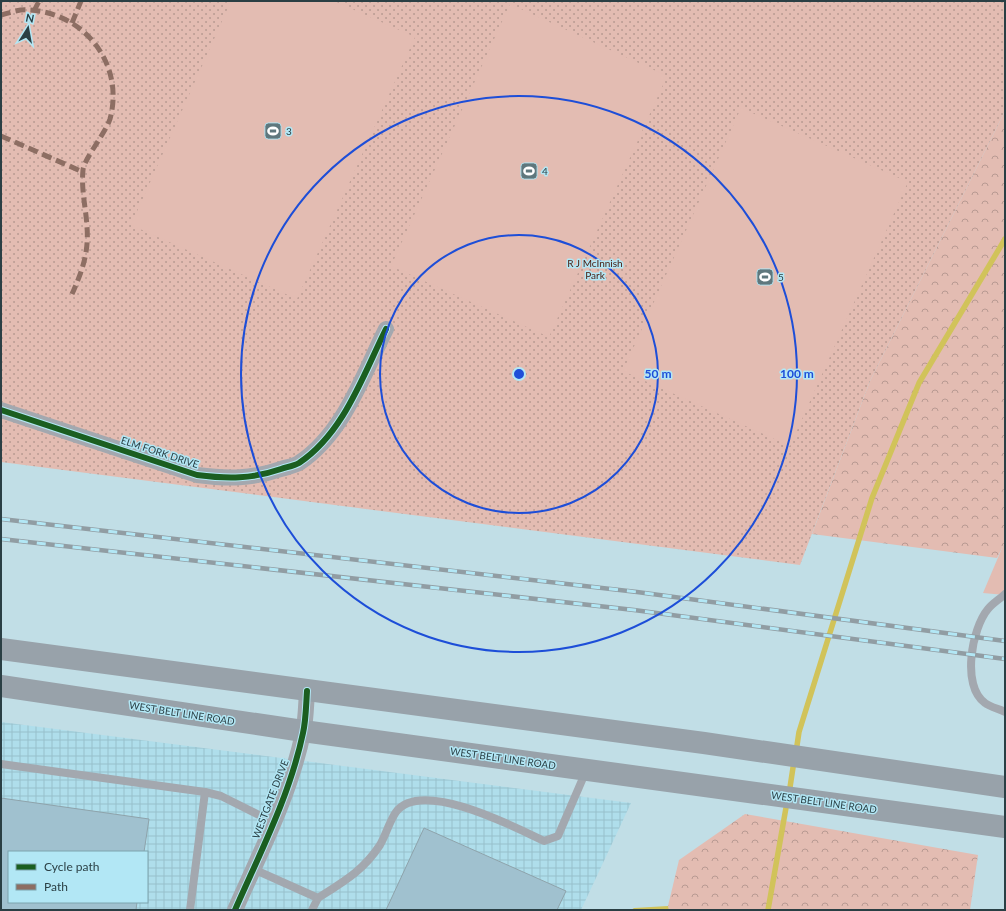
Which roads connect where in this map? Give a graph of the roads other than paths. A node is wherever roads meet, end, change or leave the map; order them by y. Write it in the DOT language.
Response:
graph roads {
  1 [pos="386,329"];
  2 [pos="1,410"];
  3 [pos="1005,594"];
  4 [pos="1,649"];
  5 [pos="1,686"];
  6 [pos="307,691"];
  7 [pos="1005,712"];
  8 [pos="303,731"];
  9 [pos="1,764"];
  10 [pos="587,769"];
  11 [pos="1005,787"];
  12 [pos="205,792"];
  13 [pos="273,822"];
  14 [pos="1003,826"];
  15 [pos="253,869"];
  16 [pos="318,898"];
  17 [pos="190,910"];
  18 [pos="235,910"];
  19 [pos="312,910"];
  1 -- 2 [label="street, ELM FORK DRIVE"];
  3 -- 7 [label="lane"];
  4 -- 6 [label="main road"];
  5 -- 8 [label="main road, WEST BELT LINE ROAD"];
  6 -- 8 [label="street, WESTGATE DRIVE"];
  6 -- 11 [label="main road"];
  8 -- 10 [label="main road, WEST BELT LINE ROAD"];
  8 -- 13 [label="street, WESTGATE DRIVE"];
  9 -- 12 [label="lane"];
  10 -- 14 [label="main road, WEST BELT LINE ROAD"];
  10 -- 16 [label="lane"];
  12 -- 13 [label="lane"];
  12 -- 17 [label="lane"];
  13 -- 15 [label="street, WESTGATE DRIVE"];
  15 -- 16 [label="lane"];
  15 -- 18 [label="street, WESTGATE DRIVE"];
  16 -- 19 [label="lane"];
}
